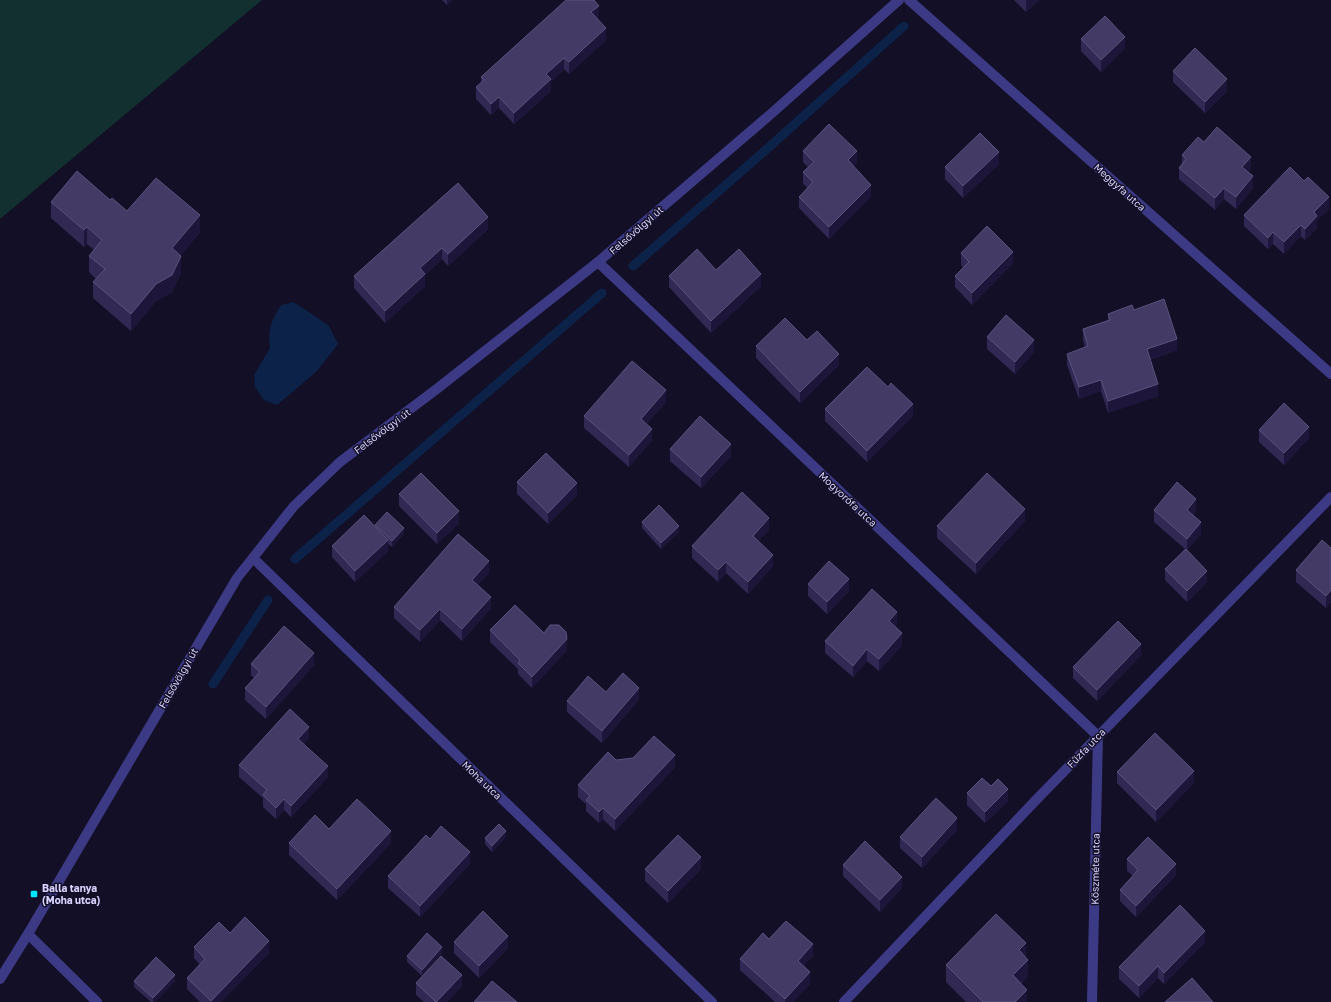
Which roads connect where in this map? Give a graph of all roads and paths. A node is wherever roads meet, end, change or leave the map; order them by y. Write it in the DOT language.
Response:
graph roads {
  1 [pos="899,0"];
  2 [pos="909,0"];
  3 [pos="598,262"];
  4 [pos="1331,374"];
  5 [pos="1331,497"];
  6 [pos="253,558"];
  7 [pos="1098,736"];
  8 [pos="28,934"];
  9 [pos="0,979"];
  10 [pos="97,1002"];
  11 [pos="712,1002"];
  12 [pos="844,1002"];
  13 [pos="1092,1002"];
  1 -- 3 [label="street, Felsővölgyi út"];
  2 -- 4 [label="street, Meggyfa utca"];
  3 -- 6 [label="street, Felsővölgyi út"];
  3 -- 7 [label="street, Mogyorófa utca"];
  5 -- 7 [label="street, Fűzfa utca"];
  6 -- 8 [label="street, Felsővölgyi út"];
  6 -- 11 [label="street, Moha utca"];
  7 -- 12 [label="street, Fűzfa utca"];
  7 -- 13 [label="street, Köszméte utca"];
  8 -- 9 [label="street, Felsővölgyi út"];
  8 -- 10 [label="street"];
}
